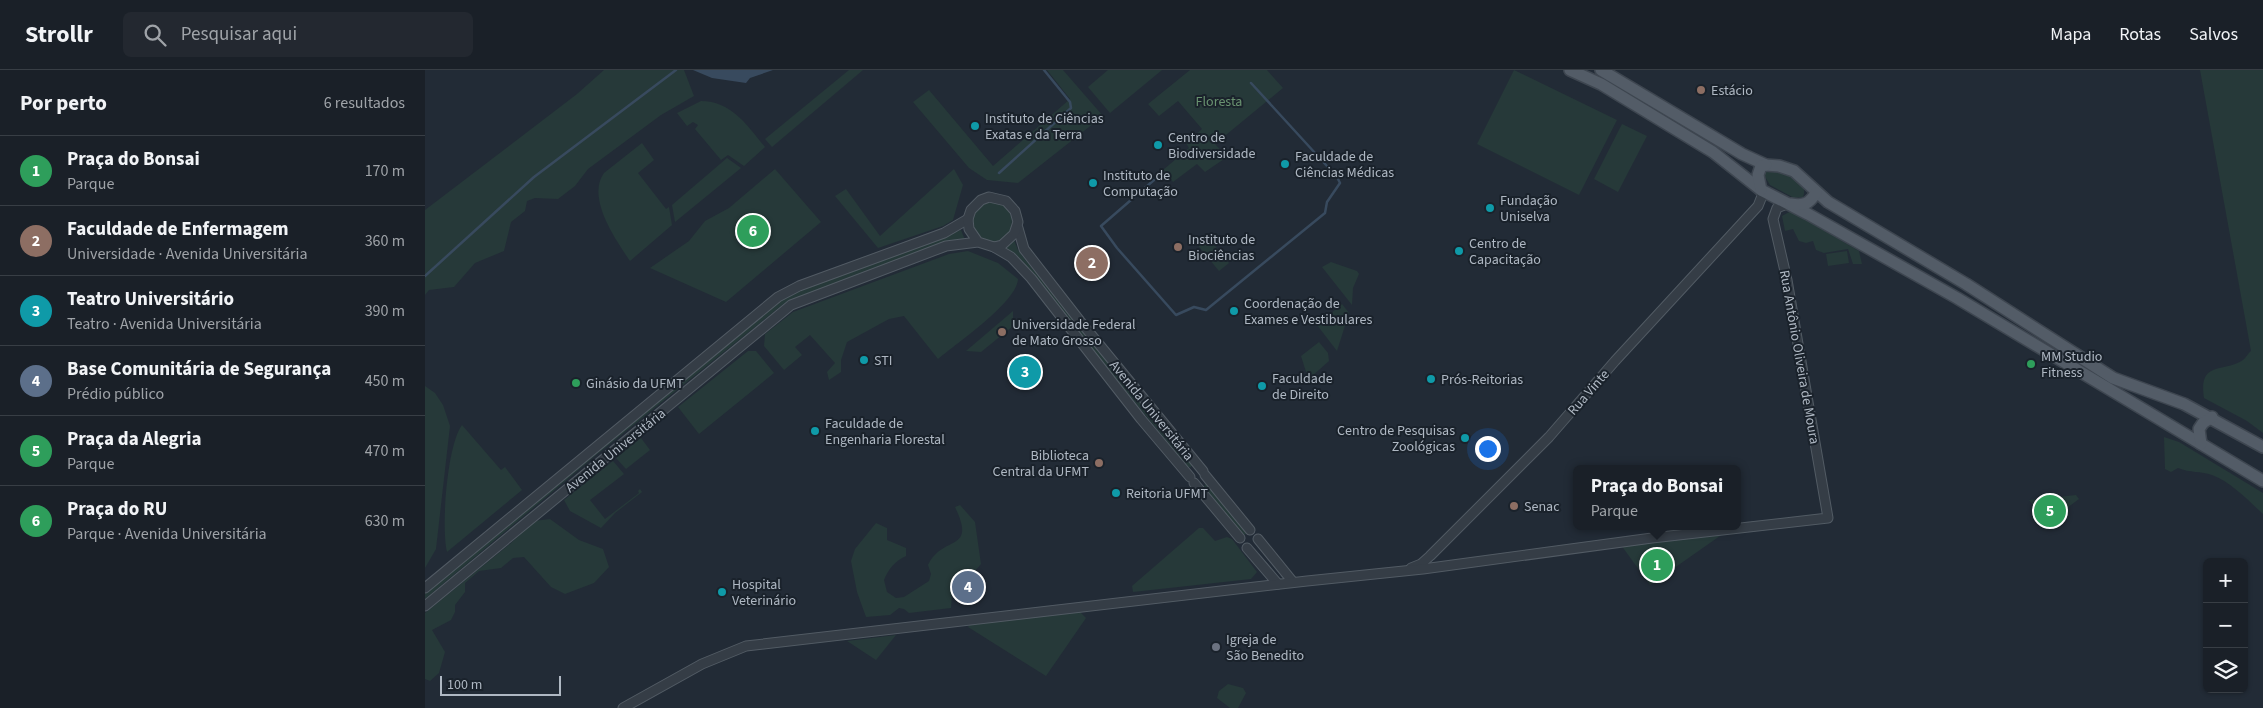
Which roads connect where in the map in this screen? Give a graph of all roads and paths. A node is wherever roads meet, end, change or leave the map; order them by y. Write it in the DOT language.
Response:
graph roads {
  1 [pos="1570,70"];
  2 [pos="1601,70"];
  3 [pos="1766,165"];
  4 [pos="1761,190"];
  5 [pos="1816,193"];
  6 [pos="1787,204"];
  7 [pos="968,219"];
  8 [pos="1017,227"];
  9 [pos="979,242"];
  10 [pos="994,247"];
  11 [pos="2212,417"];
  12 [pos="2201,444"];
  13 [pos="2263,447"];
  14 [pos="1204,473"];
  15 [pos="1192,480"];
  16 [pos="2263,481"];
  17 [pos="1741,528"];
  18 [pos="1250,530"];
  19 [pos="1727,530"];
  20 [pos="1240,538"];
  21 [pos="1258,539"];
  22 [pos="1247,548"];
  23 [pos="1393,572"];
  24 [pos="1293,582"];
  25 [pos="1277,584"];
  26 [pos="425,588"];
  27 [pos="425,606"];
  28 [pos="623,708"];
  1 -- 4 [label="main road"];
  2 -- 3 [label="main road"];
  3 -- 4 [label="main road"];
  3 -- 5 [label="main road"];
  4 -- 6 [label="main road"];
  4 -- 23 [label="street, Rua Vinte"];
  5 -- 6 [label="main road"];
  5 -- 11 [label="main road"];
  6 -- 12 [label="main road"];
  6 -- 17 [label="street, Rua Antônio Oliveira de Moura"];
  7 -- 8 [label="street, Avenida Universitária"];
  7 -- 9 [label="street"];
  7 -- 26 [label="street, Avenida Universitária"];
  8 -- 10 [label="street"];
  8 -- 14 [label="street, Avenida Universitária"];
  9 -- 10 [label="street, Avenida Universitária"];
  9 -- 27 [label="street, Avenida Universitária"];
  10 -- 15 [label="street, Avenida Universitária"];
  11 -- 12 [label="main road"];
  11 -- 13 [label="main road"];
  12 -- 16 [label="main road"];
  14 -- 15 [label="street, Avenida Universitária"];
  14 -- 18 [label="street, Avenida Universitária"];
  15 -- 20 [label="street, Avenida Universitária"];
  19 -- 23 [label="street, Rua Antônio Oliveira de Moura"];
  21 -- 24 [label="street"];
  22 -- 25 [label="street"];
  23 -- 24 [label="street"];
  24 -- 25 [label="street"];
  25 -- 28 [label="street"];
}
